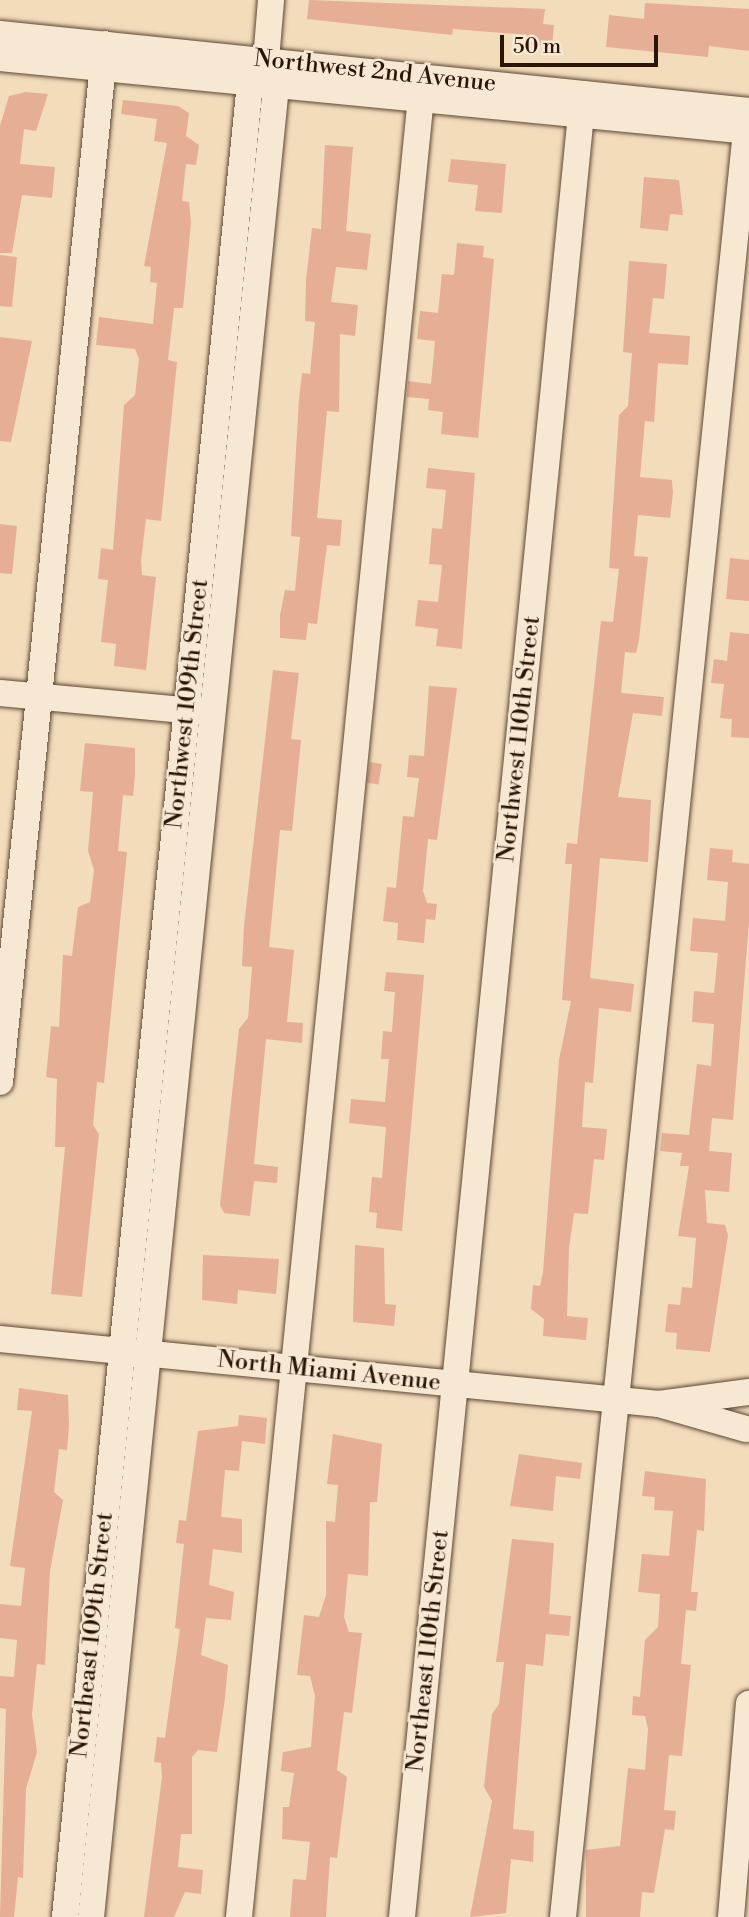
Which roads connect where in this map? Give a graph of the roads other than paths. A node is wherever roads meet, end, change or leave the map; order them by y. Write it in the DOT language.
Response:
graph roads {
  1 [pos="271,0"];
  2 [pos="0,34"];
  3 [pos="104,56"];
  4 [pos="0,58"];
  5 [pos="266,61"];
  6 [pos="263,84"];
  7 [pos="421,88"];
  8 [pos="582,105"];
  9 [pos="748,121"];
  10 [pos="0,693"];
  11 [pos="40,697"];
  12 [pos="200,712"];
  13 [pos="178,931"];
  14 [pos="0,1083"];
  15 [pos="143,1140"];
  16 [pos="170,1142"];
  17 [pos="0,1339"];
  18 [pos="121,1352"];
  19 [pos="148,1355"];
  20 [pos="294,1369"];
  21 [pos="456,1385"];
  22 [pos="749,1392"];
  23 [pos="614,1400"];
  24 [pos="659,1404"];
  25 [pos="747,1431"];
  26 [pos="96,1609"];
  27 [pos="122,1612"];
  28 [pos="749,1704"];
  29 [pos="92,1774"];
  30 [pos="741,1888"];
  31 [pos="65,1917"];
  32 [pos="91,1917"];
  33 [pos="239,1917"];
  34 [pos="402,1917"];
  35 [pos="563,1917"];
  36 [pos="731,1917"];
  1 -- 5 [label="street, Northwest 109th Street"];
  2 -- 3 [label="street, Northwest 2nd Avenue"];
  3 -- 4 [label="street, Northwest 2nd Avenue"];
  3 -- 5 [label="street, Northwest 2nd Avenue"];
  3 -- 6 [label="street, Northwest 2nd Avenue"];
  3 -- 11 [label="street"];
  5 -- 6 [label="street, Northwest 109th Street"];
  5 -- 7 [label="street, Northwest 2nd Avenue"];
  6 -- 7 [label="street, Northwest 2nd Avenue"];
  6 -- 12 [label="street, Northwest 109th Street"];
  7 -- 8 [label="street, Northwest 2nd Avenue"];
  7 -- 20 [label="street"];
  8 -- 9 [label="street, Northwest 2nd Avenue"];
  8 -- 21 [label="street, Northwest 110th Street"];
  9 -- 23 [label="street"];
  10 -- 11 [label="street"];
  11 -- 12 [label="street"];
  11 -- 14 [label="street"];
  12 -- 13 [label="street, Northwest 109th Street"];
  13 -- 15 [label="street, Northwest 109th Street"];
  13 -- 16 [label="street, Northwest 109th Street"];
  15 -- 16 [label="street"];
  15 -- 18 [label="street, Northwest 109th Street"];
  16 -- 19 [label="street, Northwest 109th Street"];
  17 -- 18 [label="street, North Miami Avenue"];
  18 -- 19 [label="street, North Miami Avenue"];
  18 -- 26 [label="street, Northeast 109th Street"];
  19 -- 20 [label="street, North Miami Avenue"];
  19 -- 27 [label="street, Northeast 109th Street"];
  20 -- 21 [label="street, North Miami Avenue"];
  20 -- 33 [label="street"];
  21 -- 23 [label="street, North Miami Avenue"];
  21 -- 34 [label="street, Northeast 110th Street"];
  22 -- 24 [label="street, North Miami Avenue"];
  22 -- 25 [label="street"];
  23 -- 24 [label="street, North Miami Avenue"];
  23 -- 35 [label="street"];
  24 -- 25 [label="street, North Miami Avenue"];
  26 -- 27 [label="street"];
  26 -- 29 [label="street, Northeast 109th Street"];
  27 -- 29 [label="street, Northeast 109th Street"];
  28 -- 30 [label="street"];
  29 -- 31 [label="street, Northeast 109th Street"];
  29 -- 32 [label="street, Northeast 109th Street"];
  30 -- 36 [label="street"];
}
